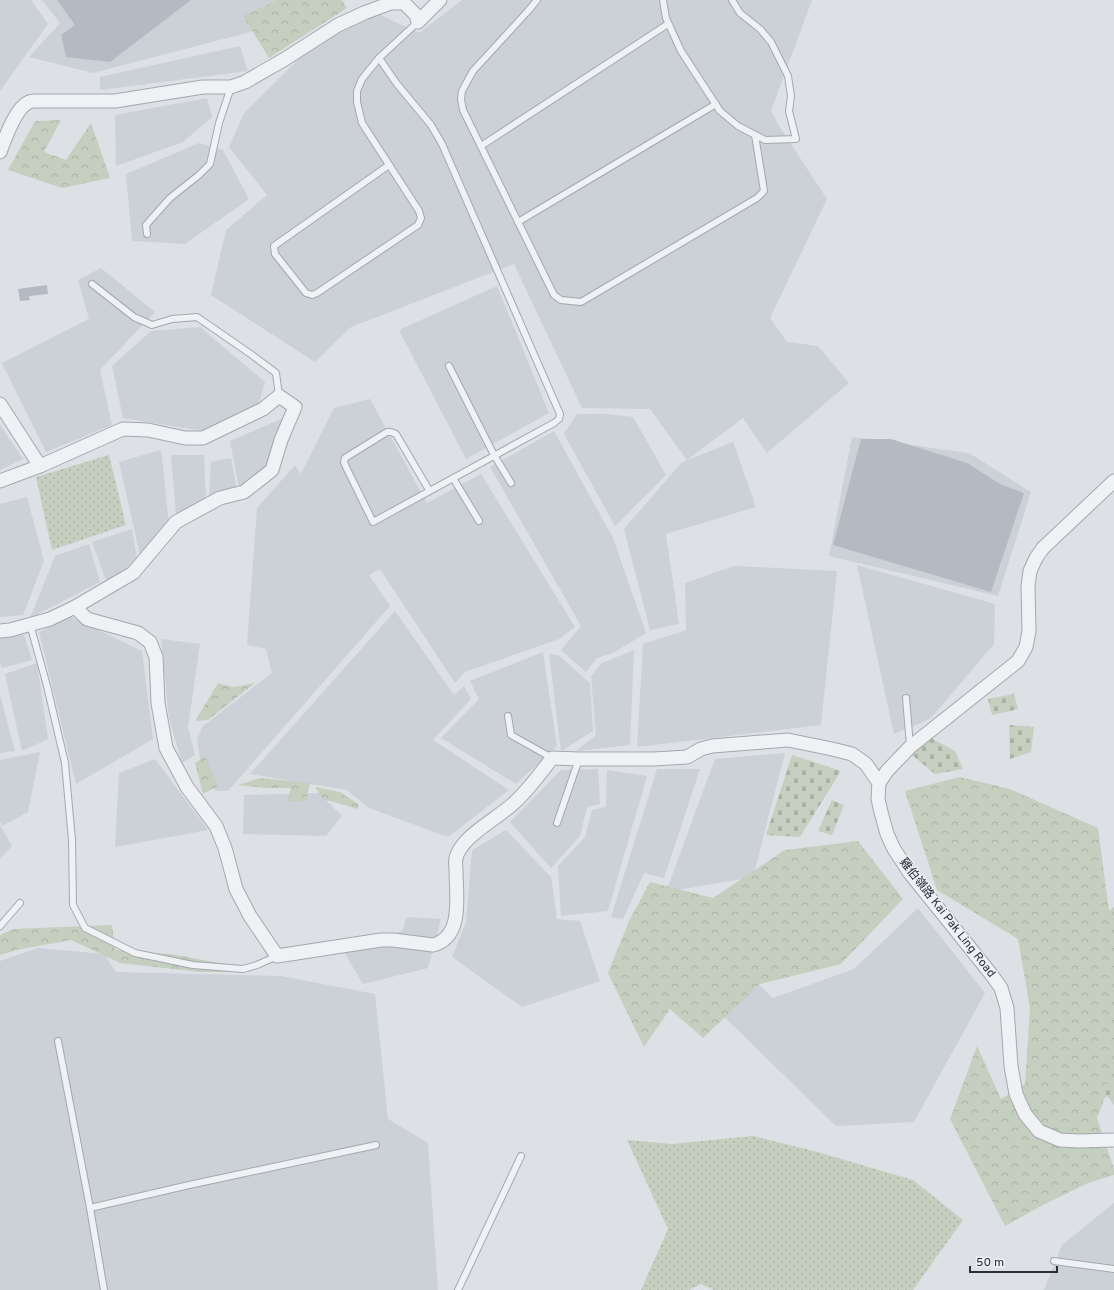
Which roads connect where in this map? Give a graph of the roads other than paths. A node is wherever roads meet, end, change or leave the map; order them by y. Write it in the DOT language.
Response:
graph roads {
  1 [pos="440,0"];
  2 [pos="537,0"];
  3 [pos="663,0"];
  4 [pos="732,0"];
  5 [pos="418,22"];
  6 [pos="668,24"];
  7 [pos="379,58"];
  8 [pos="231,87"];
  9 [pos="716,104"];
  10 [pos="755,135"];
  11 [pos="481,146"];
  12 [pos="0,152"];
  13 [pos="389,165"];
  14 [pos="518,222"];
  15 [pos="147,234"];
  16 [pos="92,284"];
  17 [pos="448,366"];
  18 [pos="279,396"];
  19 [pos="0,404"];
  20 [pos="494,455"];
  21 [pos="40,466"];
  22 [pos="453,478"];
  23 [pos="0,481"];
  24 [pos="1114,481"];
  25 [pos="510,483"];
  26 [pos="429,490"];
  27 [pos="479,521"];
  28 [pos="75,607"];
  29 [pos="30,624"];
  30 [pos="0,631"];
  31 [pos="906,698"];
  32 [pos="508,716"];
  33 [pos="910,747"];
  34 [pos="552,758"];
  35 [pos="579,759"];
  36 [pos="879,783"];
  37 [pos="557,823"];
  38 [pos="20,903"];
  39 [pos="0,926"];
  40 [pos="277,956"];
  41 [pos="58,1041"];
  42 [pos="1114,1140"];
  43 [pos="376,1146"];
  44 [pos="521,1156"];
  45 [pos="90,1208"];
  46 [pos="1054,1261"];
  47 [pos="1114,1269"];
  48 [pos="104,1290"];
  49 [pos="458,1290"];
  1 -- 5 [label="street"];
  2 -- 11 [label="lane"];
  3 -- 6 [label="lane"];
  4 -- 10 [label="lane"];
  5 -- 7 [label="lane"];
  5 -- 8 [label="street"];
  6 -- 9 [label="lane"];
  6 -- 11 [label="lane"];
  7 -- 13 [label="lane"];
  7 -- 20 [label="lane"];
  8 -- 12 [label="street"];
  8 -- 15 [label="lane"];
  9 -- 10 [label="lane"];
  9 -- 14 [label="lane"];
  10 -- 14 [label="lane"];
  11 -- 14 [label="lane"];
  13 -- 13 [label="lane"];
  16 -- 18 [label="lane"];
  17 -- 20 [label="lane"];
  18 -- 21 [label="street"];
  18 -- 28 [label="street"];
  19 -- 21 [label="street"];
  20 -- 22 [label="lane"];
  20 -- 25 [label="lane"];
  21 -- 23 [label="street"];
  22 -- 26 [label="lane"];
  22 -- 27 [label="lane"];
  24 -- 33 [label="street"];
  26 -- 26 [label="lane"];
  28 -- 29 [label="street"];
  28 -- 40 [label="street"];
  29 -- 30 [label="street"];
  29 -- 40 [label="lane"];
  31 -- 33 [label="lane"];
  32 -- 34 [label="lane"];
  33 -- 36 [label="street"];
  34 -- 35 [label="street"];
  34 -- 40 [label="street"];
  35 -- 36 [label="street"];
  35 -- 37 [label="lane"];
  36 -- 42 [label="street, 雞伯嶺路 Kai Pak Ling Road"];
  38 -- 39 [label="lane"];
  41 -- 45 [label="lane"];
  43 -- 45 [label="lane"];
  44 -- 49 [label="lane"];
  45 -- 48 [label="lane"];
  46 -- 47 [label="lane"];
}
